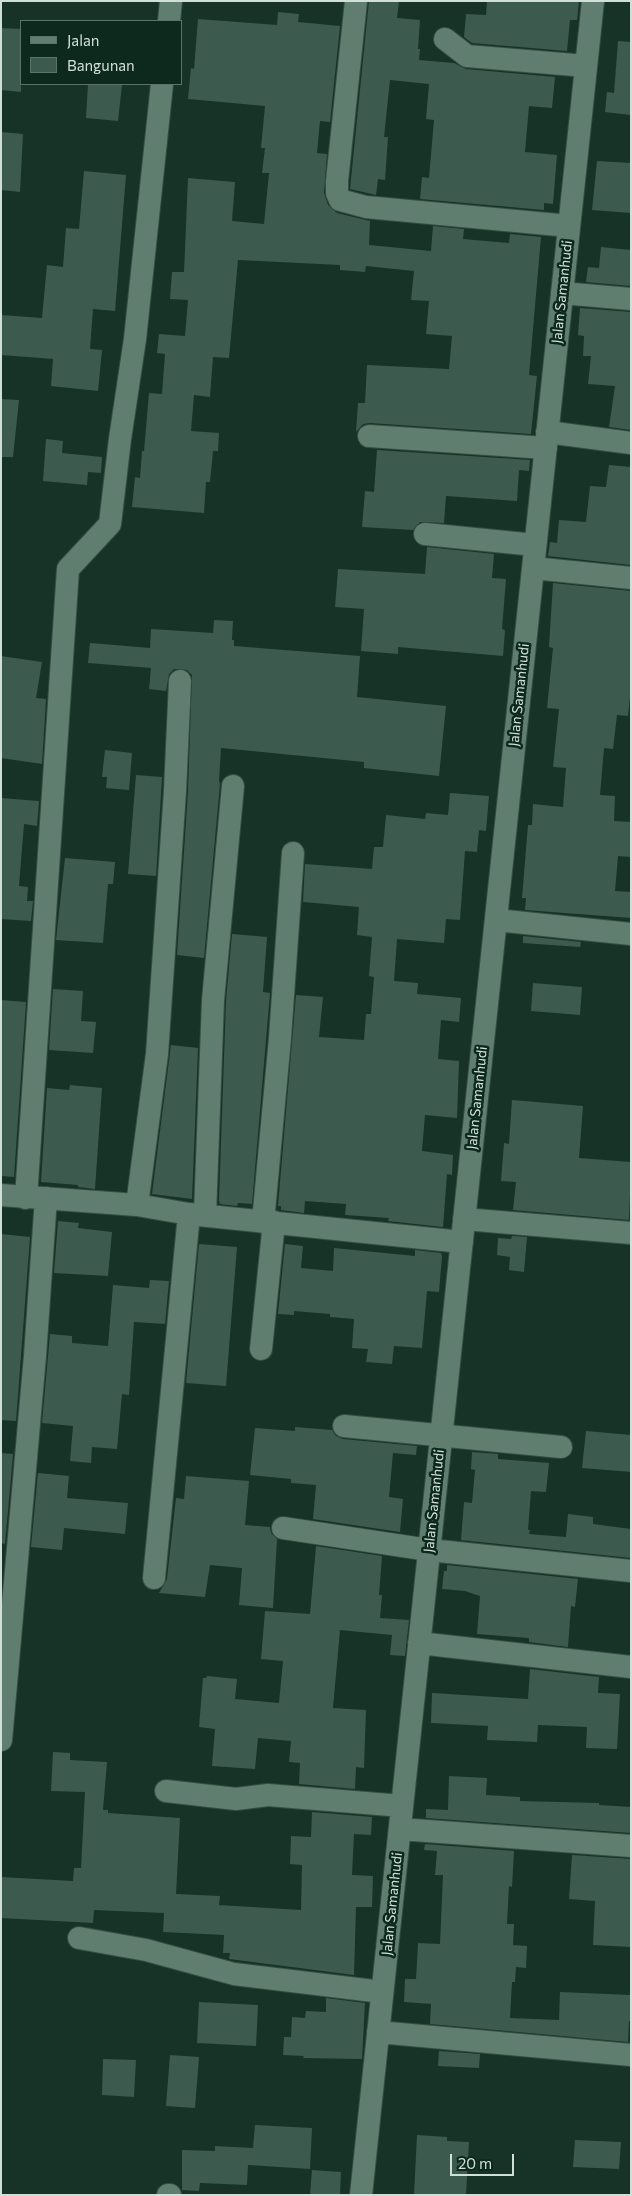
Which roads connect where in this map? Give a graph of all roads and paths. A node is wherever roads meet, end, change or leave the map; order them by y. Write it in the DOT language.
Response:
graph roads {
  1 [pos="171,1"];
  2 [pos="356,1"];
  3 [pos="593,1"];
  4 [pos="169,20"];
  5 [pos="445,39"];
  6 [pos="586,66"];
  7 [pos="162,85"];
  8 [pos="569,226"];
  9 [pos="562,293"];
  10 [pos="631,299"];
  11 [pos="369,436"];
  12 [pos="546,440"];
  13 [pos="631,443"];
  14 [pos="425,534"];
  15 [pos="536,545"];
  16 [pos="533,568"];
  17 [pos="631,578"];
  18 [pos="180,680"];
  19 [pos="233,786"];
  20 [pos="293,853"];
  21 [pos="496,920"];
  22 [pos="631,934"];
  23 [pos="1,1195"];
  24 [pos="36,1198"];
  25 [pos="137,1205"];
  26 [pos="197,1214"];
  27 [pos="464,1219"];
  28 [pos="268,1222"];
  29 [pos="631,1233"];
  30 [pos="462,1242"];
  31 [pos="261,1349"];
  32 [pos="344,1426"];
  33 [pos="441,1436"];
  34 [pos="561,1447"];
  35 [pos="283,1528"];
  36 [pos="429,1550"];
  37 [pos="631,1571"];
  38 [pos="154,1578"];
  39 [pos="419,1643"];
  40 [pos="631,1667"];
  41 [pos="1,1740"];
  42 [pos="166,1791"];
  43 [pos="402,1806"];
  44 [pos="400,1829"];
  45 [pos="631,1846"];
  46 [pos="79,1938"];
  47 [pos="382,1992"];
  48 [pos="378,2032"];
  49 [pos="631,2056"];
  50 [pos="361,2195"];
  1 -- 4 [label="street"];
  2 -- 8 [label="street"];
  3 -- 6 [label="street, Jalan Samanhudi"];
  5 -- 6 [label="street"];
  6 -- 8 [label="street, Jalan Samanhudi"];
  7 -- 24 [label="street"];
  8 -- 9 [label="street, Jalan Samanhudi"];
  9 -- 10 [label="street"];
  9 -- 12 [label="street, Jalan Samanhudi"];
  11 -- 12 [label="street"];
  12 -- 13 [label="street"];
  12 -- 15 [label="street, Jalan Samanhudi"];
  14 -- 15 [label="street"];
  15 -- 16 [label="street, Jalan Samanhudi"];
  16 -- 17 [label="street"];
  16 -- 21 [label="street, Jalan Samanhudi"];
  18 -- 25 [label="street"];
  19 -- 26 [label="street"];
  20 -- 28 [label="street"];
  21 -- 22 [label="street"];
  21 -- 27 [label="street, Jalan Samanhudi"];
  23 -- 24 [label="street"];
  24 -- 25 [label="street"];
  24 -- 41 [label="street"];
  25 -- 26 [label="street"];
  26 -- 28 [label="street"];
  26 -- 38 [label="street"];
  27 -- 29 [label="street"];
  27 -- 30 [label="street, Jalan Samanhudi"];
  28 -- 30 [label="street"];
  28 -- 31 [label="street"];
  30 -- 33 [label="street, Jalan Samanhudi"];
  32 -- 33 [label="street"];
  33 -- 34 [label="street"];
  33 -- 36 [label="street, Jalan Samanhudi"];
  35 -- 36 [label="street"];
  36 -- 37 [label="street"];
  36 -- 39 [label="street, Jalan Samanhudi"];
  39 -- 40 [label="street"];
  39 -- 43 [label="street, Jalan Samanhudi"];
  42 -- 43 [label="street"];
  43 -- 44 [label="street, Jalan Samanhudi"];
  44 -- 45 [label="street"];
  44 -- 47 [label="street, Jalan Samanhudi"];
  46 -- 47 [label="street"];
  47 -- 48 [label="street, Jalan Samanhudi"];
  48 -- 49 [label="street"];
  48 -- 50 [label="street, Jalan Samanhudi"];
}
